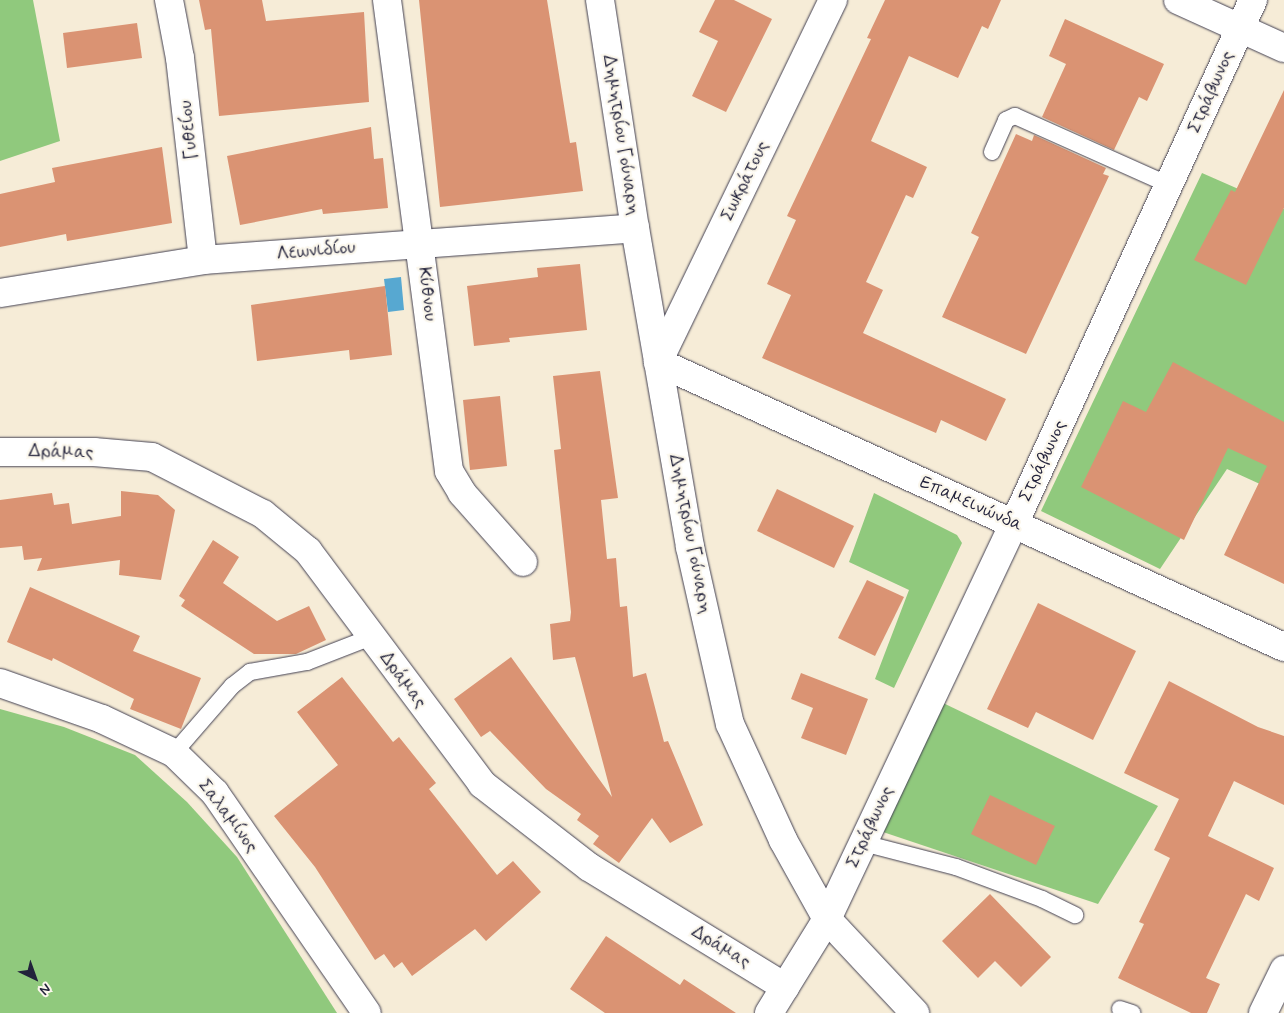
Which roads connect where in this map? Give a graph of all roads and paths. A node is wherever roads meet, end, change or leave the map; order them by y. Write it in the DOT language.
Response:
graph roads {
  1 [pos="169,0"];
  2 [pos="387,0"];
  3 [pos="600,0"];
  4 [pos="833,0"];
  5 [pos="1178,0"];
  6 [pos="1253,0"];
  7 [pos="1240,28"];
  8 [pos="1284,48"];
  9 [pos="992,152"];
  10 [pos="1169,185"];
  11 [pos="635,228"];
  12 [pos="421,243"];
  13 [pos="203,260"];
  14 [pos="0,294"];
  15 [pos="658,362"];
  16 [pos="0,452"];
  17 [pos="1014,524"];
  18 [pos="523,562"];
  19 [pos="371,637"];
  20 [pos="1284,647"];
  21 [pos="0,683"];
  22 [pos="174,753"];
  23 [pos="863,843"];
  24 [pos="1075,915"];
  25 [pos="827,918"];
  26 [pos="1284,970"];
  27 [pos="785,987"];
  28 [pos="368,1013"];
  29 [pos="769,1013"];
  30 [pos="915,1013"];
  31 [pos="1263,1013"];
  1 -- 13 [label="street, Γυθείου"];
  2 -- 12 [label="street, Κύθνου"];
  3 -- 11 [label="street, Δημητρίου Γούναρη"];
  4 -- 15 [label="street, Σωκράτους"];
  5 -- 7 [label="street"];
  6 -- 7 [label="street, Στράβωνος"];
  7 -- 8 [label="street"];
  7 -- 10 [label="street, Στράβωνος"];
  9 -- 10 [label="lane"];
  10 -- 17 [label="street, Στράβωνος"];
  11 -- 12 [label="street, Λεωνιδίου"];
  11 -- 15 [label="street, Δημητρίου Γούναρη"];
  12 -- 13 [label="street, Λεωνιδίου"];
  12 -- 18 [label="street, Κύθνου"];
  13 -- 14 [label="street, Λεωνιδίου"];
  15 -- 17 [label="street, Επαμεινώνδα"];
  15 -- 25 [label="street, Δημητρίου Γούναρη"];
  16 -- 19 [label="street, Δράμας"];
  17 -- 20 [label="street, Επαμεινώνδα"];
  17 -- 23 [label="street, Στράβωνος"];
  19 -- 22 [label="lane"];
  19 -- 27 [label="street, Δράμας"];
  21 -- 22 [label="street, Σαλαμίνος"];
  22 -- 28 [label="street, Σαλαμίνος"];
  23 -- 24 [label="lane"];
  23 -- 25 [label="street, Στράβωνος"];
  25 -- 27 [label="street, Στράβωνος"];
  25 -- 30 [label="street, Δημητρίου Γούναρη"];
  26 -- 31 [label="street"];
  27 -- 29 [label="street, Στράβωνος"];
}
